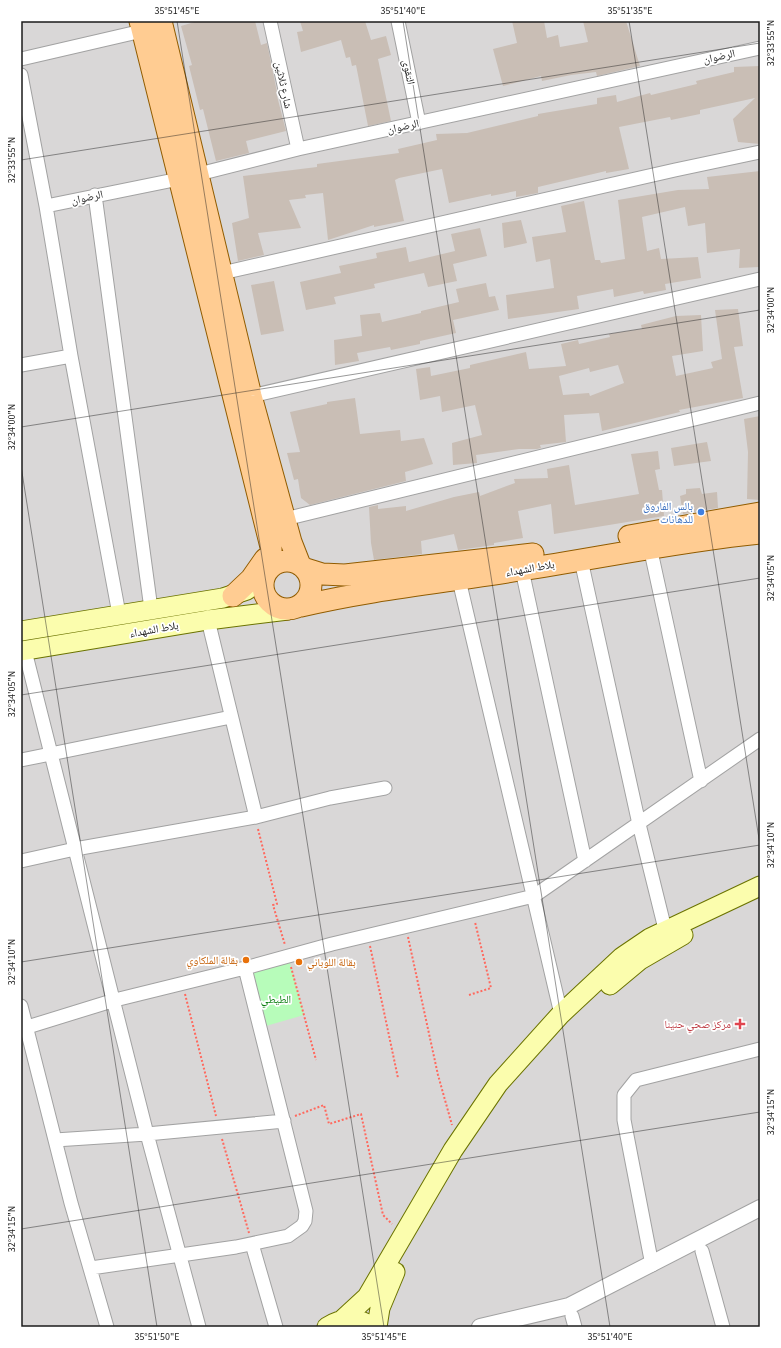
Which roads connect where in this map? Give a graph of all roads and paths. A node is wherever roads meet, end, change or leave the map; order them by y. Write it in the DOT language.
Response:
graph roads {
  1 [pos="270,21"];
  2 [pos="398,21"];
  3 [pos="166,22"];
  4 [pos="141,26"];
  5 [pos="760,48"];
  6 [pos="21,59"];
  7 [pos="21,75"];
  8 [pos="419,123"];
  9 [pos="298,148"];
  10 [pos="760,152"];
  11 [pos="189,176"];
  12 [pos="95,195"];
  13 [pos="46,206"];
  14 [pos="222,274"];
  15 [pos="760,279"];
  16 [pos="71,356"];
  17 [pos="21,364"];
  18 [pos="252,396"];
  19 [pos="760,403"];
  20 [pos="760,513"];
  21 [pos="284,519"];
  22 [pos="760,533"];
  23 [pos="281,544"];
  24 [pos="650,547"];
  25 [pos="581,560"];
  26 [pos="303,567"];
  27 [pos="522,570"];
  28 [pos="268,572"];
  29 [pos="331,575"];
  30 [pos="459,580"];
  31 [pos="233,596"];
  32 [pos="329,600"];
  33 [pos="294,608"];
  34 [pos="151,609"];
  35 [pos="119,614"];
  36 [pos="208,620"];
  37 [pos="21,631"];
  38 [pos="23,651"];
  39 [pos="230,717"];
  40 [pos="760,739"];
  41 [pos="50,754"];
  42 [pos="21,760"];
  43 [pos="701,781"];
  44 [pos="385,788"];
  45 [pos="256,817"];
  46 [pos="638,824"];
  47 [pos="75,849"];
  48 [pos="21,861"];
  49 [pos="585,861"];
  50 [pos="760,886"];
  51 [pos="534,896"];
  52 [pos="760,899"];
  53 [pos="472,910"];
  54 [pos="405,926"];
  55 [pos="665,929"];
  56 [pos="368,935"];
  57 [pos="288,956"];
  58 [pos="245,968"];
  59 [pos="182,983"];
  60 [pos="469,995"];
  61 [pos="115,1000"];
  62 [pos="21,1006"];
  63 [pos="561,1014"];
  64 [pos="24,1028"];
  65 [pos="760,1049"];
  66 [pos="316,1060"];
  67 [pos="398,1078"];
  68 [pos="284,1121"];
  69 [pos="219,1127"];
  70 [pos="148,1134"];
  71 [pos="462,1137"];
  72 [pos="55,1140"];
  73 [pos="760,1208"];
  74 [pos="760,1219"];
  75 [pos="402,1235"];
  76 [pos="252,1244"];
  77 [pos="702,1251"];
  78 [pos="179,1256"];
  79 [pos="652,1265"];
  80 [pos="91,1268"];
  81 [pos="573,1321"];
  82 [pos="334,1323"];
  83 [pos="106,1327"];
  84 [pos="199,1327"];
  85 [pos="276,1327"];
  86 [pos="372,1327"];
  87 [pos="377,1327"];
  88 [pos="480,1327"];
  89 [pos="528,1327"];
  90 [pos="724,1327"];
  1 -- 9 [label="street, شارع ثلاثين"];
  2 -- 8 [label="street, التقوى"];
  3 -- 11 [label="main road"];
  4 -- 6 [label="street"];
  4 -- 11 [label="main road"];
  5 -- 8 [label="street, الرضوان"];
  7 -- 13 [label="street"];
  8 -- 9 [label="street, الرضوان"];
  9 -- 11 [label="street, الرضوان"];
  10 -- 14 [label="street"];
  11 -- 12 [label="street, الرضوان"];
  11 -- 14 [label="main road"];
  11 -- 23 [label="main road"];
  12 -- 13 [label="street, الرضوان"];
  12 -- 34 [label="street"];
  13 -- 16 [label="street"];
  14 -- 18 [label="main road"];
  15 -- 18 [label="street"];
  16 -- 17 [label="street"];
  16 -- 35 [label="street"];
  18 -- 21 [label="main road"];
  19 -- 21 [label="street"];
  20 -- 29 [label="main road, بلاط الشهداء"];
  21 -- 23 [label="main road"];
  22 -- 24 [label="main road, بلاط الشهداء"];
  23 -- 26 [label="main road"];
  23 -- 28 [label="main road"];
  23 -- 31 [label="main road"];
  24 -- 25 [label="main road, بلاط الشهداء"];
  24 -- 43 [label="street"];
  25 -- 27 [label="main road, بلاط الشهداء"];
  25 -- 46 [label="street"];
  26 -- 28 [label="main road"];
  26 -- 29 [label="main road, بلاط الشهداء"];
  26 -- 33 [label="main road"];
  27 -- 30 [label="main road, بلاط الشهداء"];
  27 -- 49 [label="street"];
  28 -- 31 [label="main road, بلاط الشهداء"];
  28 -- 33 [label="main road"];
  29 -- 32 [label="main road"];
  30 -- 32 [label="main road, بلاط الشهداء"];
  30 -- 51 [label="street"];
  31 -- 34 [label="main road, بلاط الشهداء"];
  32 -- 33 [label="main road, بلاط الشهداء"];
  33 -- 36 [label="main road, بلاط الشهداء"];
  34 -- 35 [label="main road, بلاط الشهداء"];
  35 -- 37 [label="main road, بلاط الشهداء"];
  36 -- 38 [label="main road, بلاط الشهداء"];
  36 -- 39 [label="street"];
  38 -- 41 [label="street"];
  39 -- 41 [label="street"];
  39 -- 45 [label="street"];
  40 -- 43 [label="street"];
  41 -- 42 [label="street"];
  41 -- 47 [label="street"];
  43 -- 46 [label="street"];
  44 -- 45 [label="street"];
  45 -- 47 [label="street"];
  45 -- 57 [label="path"];
  46 -- 49 [label="street"];
  46 -- 55 [label="street"];
  47 -- 48 [label="street"];
  47 -- 61 [label="street"];
  49 -- 51 [label="street"];
  50 -- 55 [label="main road"];
  51 -- 53 [label="street"];
  51 -- 63 [label="street"];
  52 -- 87 [label="main road"];
  53 -- 54 [label="street"];
  53 -- 60 [label="path"];
  54 -- 56 [label="street"];
  54 -- 71 [label="path"];
  55 -- 63 [label="main road"];
  56 -- 57 [label="street"];
  56 -- 67 [label="path"];
  57 -- 58 [label="street"];
  57 -- 66 [label="path"];
  58 -- 59 [label="street"];
  58 -- 68 [label="street"];
  59 -- 61 [label="street"];
  59 -- 69 [label="path"];
  61 -- 64 [label="street"];
  61 -- 70 [label="street"];
  62 -- 64 [label="street"];
  63 -- 71 [label="main road"];
  64 -- 72 [label="street"];
  65 -- 79 [label="street"];
  68 -- 69 [label="street"];
  68 -- 75 [label="path"];
  68 -- 76 [label="street"];
  69 -- 70 [label="street"];
  69 -- 76 [label="path"];
  70 -- 72 [label="street"];
  70 -- 78 [label="street"];
  71 -- 75 [label="main road"];
  72 -- 80 [label="street"];
  73 -- 79 [label="street"];
  74 -- 77 [label="street"];
  75 -- 82 [label="main road"];
  76 -- 78 [label="street"];
  76 -- 85 [label="street"];
  77 -- 81 [label="street"];
  77 -- 90 [label="street"];
  78 -- 80 [label="street"];
  78 -- 84 [label="street"];
  79 -- 88 [label="street"];
  80 -- 83 [label="street"];
  81 -- 89 [label="street"];
  82 -- 86 [label="main road"];
}
